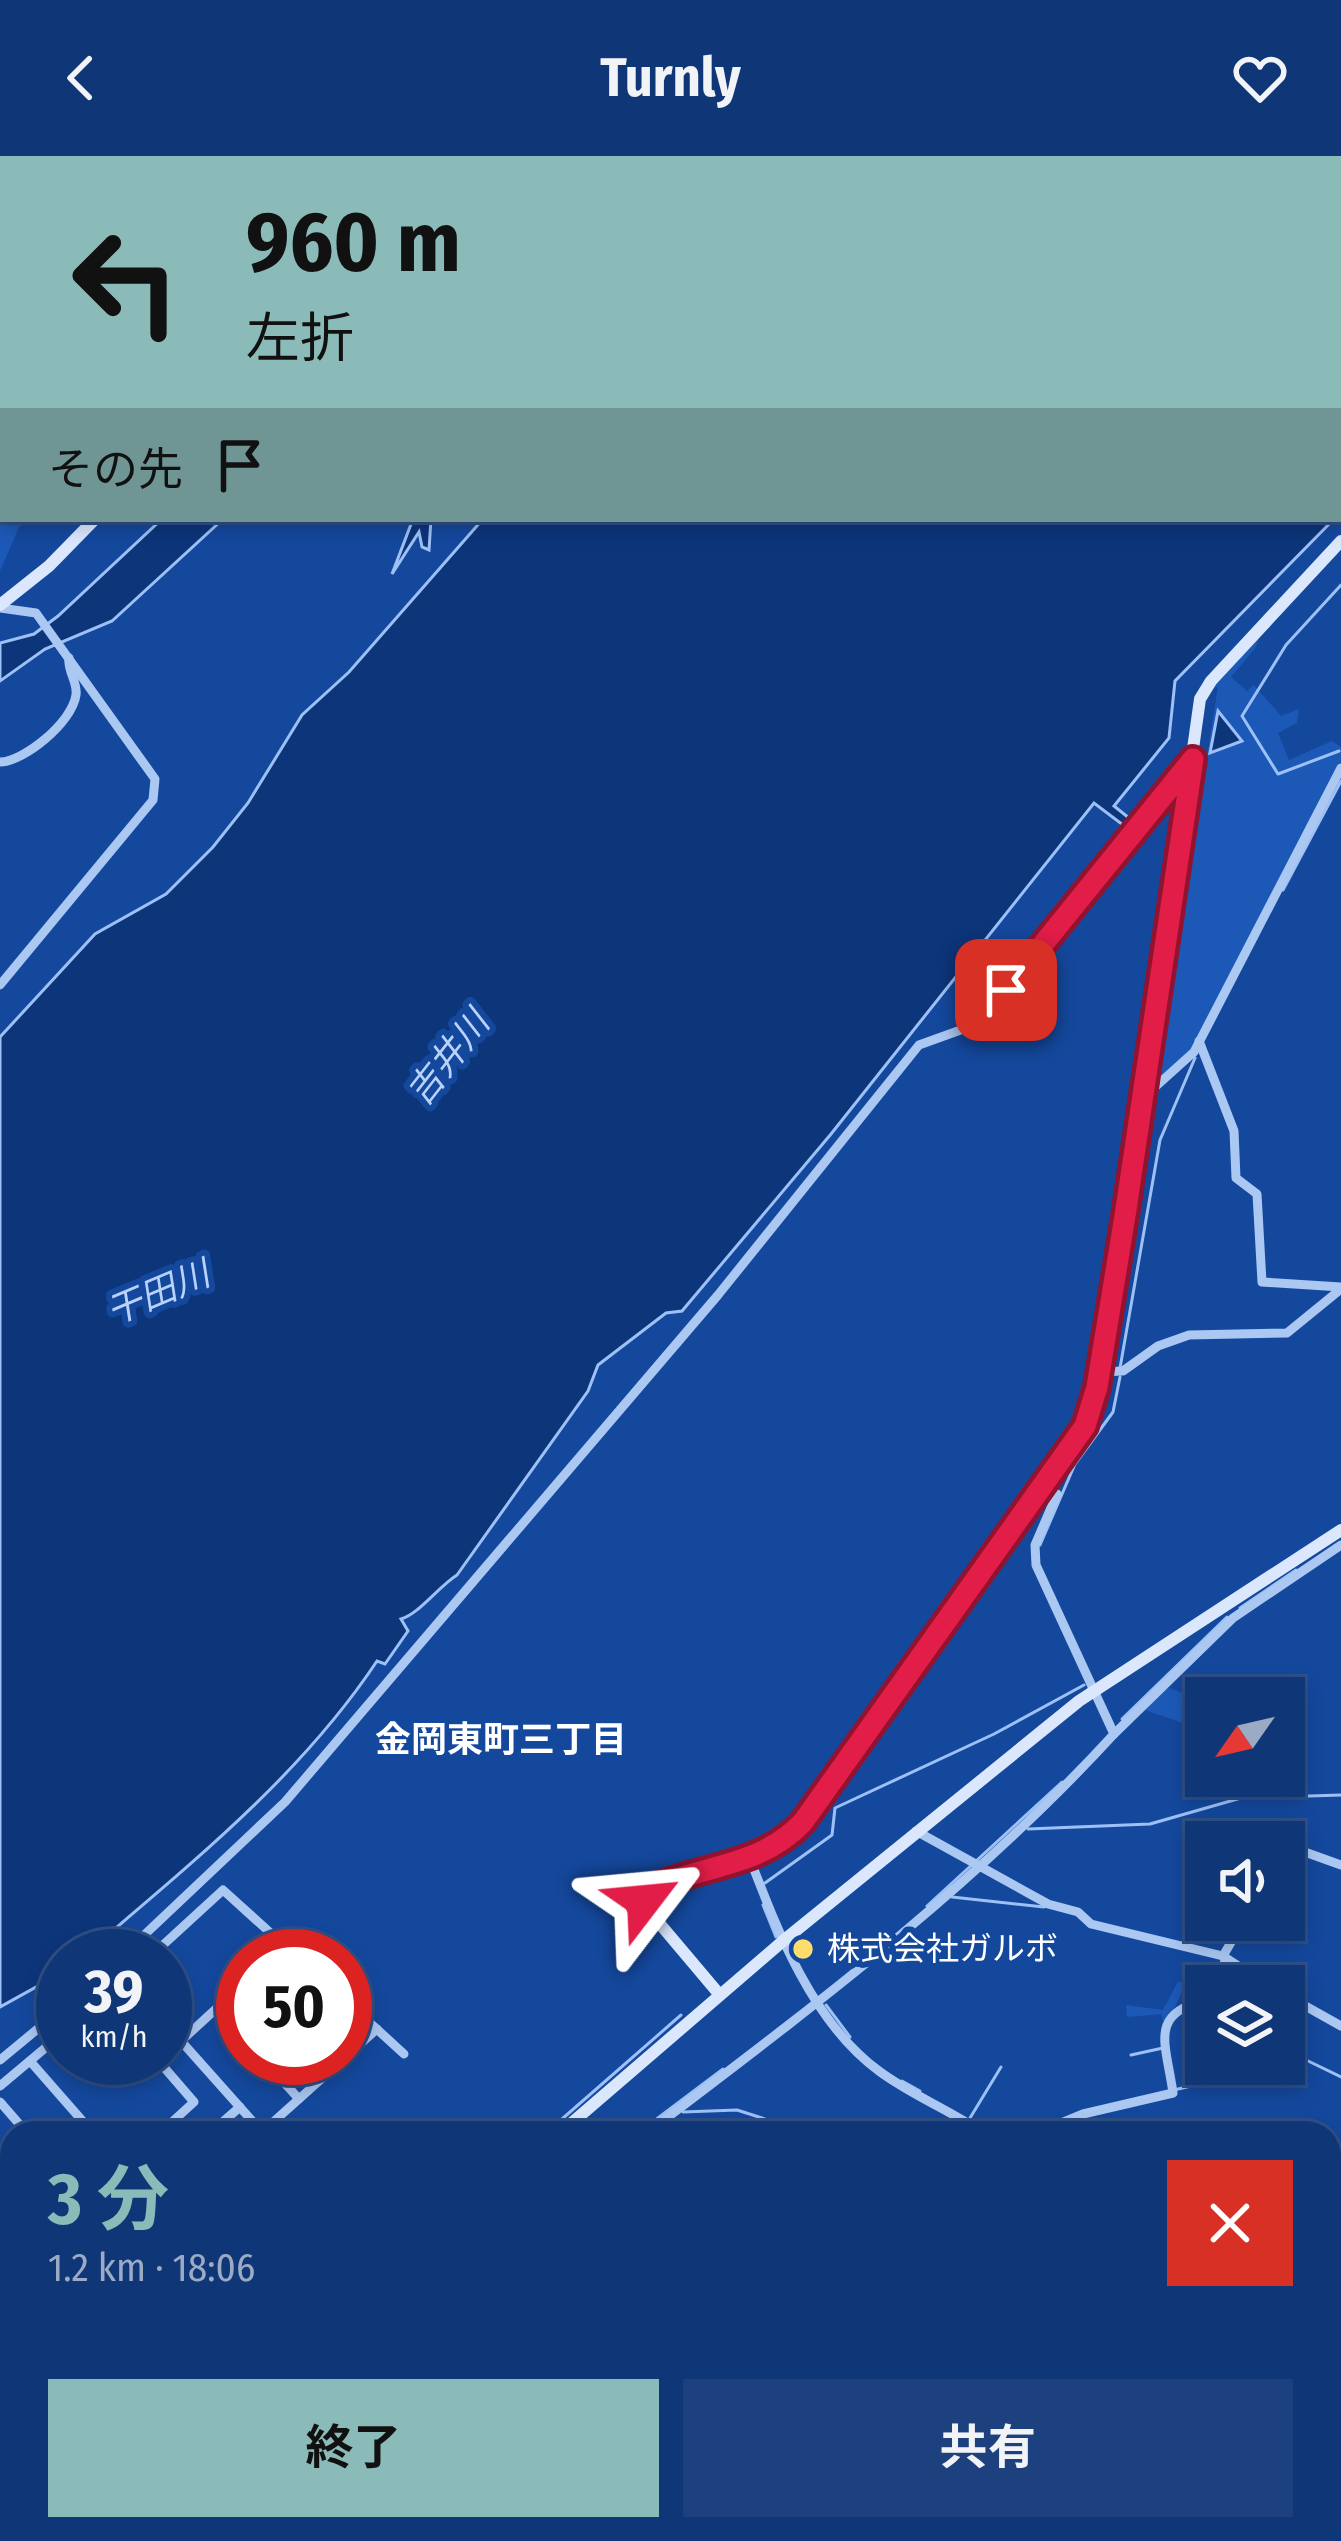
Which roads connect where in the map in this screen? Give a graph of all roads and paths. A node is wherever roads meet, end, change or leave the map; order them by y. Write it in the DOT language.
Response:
graph roads {
  1 [pos="91,522"];
  2 [pos="1341,541"];
  3 [pos="0,606"];
  4 [pos="69,658"];
  5 [pos="1193,759"];
  6 [pos="0,762"];
  7 [pos="1341,768"];
  8 [pos="0,985"];
  9 [pos="1202,1042"];
  10 [pos="1144,1096"];
  11 [pos="1341,1288"];
  12 [pos="1099,1372"];
  13 [pos="1057,1494"];
  14 [pos="1341,1530"];
  15 [pos="1341,1545"];
  16 [pos="1091,1691"];
  17 [pos="1112,1732"];
  18 [pos="916,1831"];
  19 [pos="1305,1852"];
  20 [pos="750,1859"];
  21 [pos="977,1862"];
  22 [pos="1341,1865"];
  23 [pos="151,1929"];
  24 [pos="180,1929"];
  25 [pos="266,1929"];
  26 [pos="783,1941"];
  27 [pos="1233,1941"];
  28 [pos="1224,1958"];
  29 [pos="1222,1965"];
  30 [pos="1235,1965"];
  31 [pos="719,1994"];
  32 [pos="819,2000"];
  33 [pos="1185,2005"];
  34 [pos="1305,2006"];
  35 [pos="216,2009"];
  36 [pos="372,2025"];
  37 [pos="1341,2026"];
  38 [pos="36,2030"];
  39 [pos="377,2030"];
  40 [pos="372,2033"];
  41 [pos="404,2054"];
  42 [pos="36,2056"];
  43 [pos="0,2060"];
  44 [pos="30,2061"];
  45 [pos="216,2081"];
  46 [pos="179,2085"];
  47 [pos="219,2085"];
  48 [pos="286,2085"];
  49 [pos="311,2085"];
  50 [pos="0,2086"];
  51 [pos="299,2099"];
  52 [pos="239,2107"];
  53 [pos="82,2121"];
  54 [pos="173,2121"];
  55 [pos="223,2121"];
  56 [pos="251,2121"];
  57 [pos="275,2121"];
  58 [pos="574,2121"];
  59 [pos="663,2121"];
  60 [pos="963,2121"];
  61 [pos="1065,2121"];
  1 -- 3 [label="main road"];
  2 -- 5 [label="main road"];
  3 -- 4 [label="street"];
  4 -- 6 [label="street"];
  4 -- 8 [label="street"];
  5 -- 10 [label="main road"];
  5 -- 23 [label="street"];
  7 -- 9 [label="street"];
  9 -- 10 [label="street"];
  9 -- 11 [label="street"];
  10 -- 12 [label="main road"];
  11 -- 12 [label="street"];
  12 -- 20 [label="main road"];
  13 -- 16 [label="street"];
  14 -- 16 [label="main road"];
  15 -- 17 [label="street"];
  16 -- 17 [label="street"];
  16 -- 18 [label="main road"];
  17 -- 21 [label="street"];
  18 -- 21 [label="street"];
  18 -- 26 [label="main road"];
  19 -- 22 [label="street"];
  20 -- 26 [label="street"];
  20 -- 31 [label="main road"];
  21 -- 28 [label="street"];
  21 -- 32 [label="street"];
  24 -- 25 [label="street"];
  26 -- 31 [label="main road"];
  26 -- 32 [label="street"];
  27 -- 28 [label="street"];
  28 -- 29 [label="street"];
  28 -- 30 [label="street"];
  31 -- 58 [label="main road"];
  32 -- 59 [label="street"];
  32 -- 60 [label="street"];
  33 -- 61 [label="street"];
  34 -- 37 [label="street"];
  35 -- 45 [label="street"];
  36 -- 39 [label="street"];
  38 -- 43 [label="street"];
  39 -- 40 [label="street"];
  39 -- 41 [label="street"];
  42 -- 44 [label="street"];
  44 -- 50 [label="street"];
  44 -- 53 [label="street"];
  46 -- 54 [label="street"];
  47 -- 52 [label="street"];
  48 -- 51 [label="street"];
  49 -- 51 [label="street"];
  51 -- 57 [label="street"];
  52 -- 55 [label="street"];
  52 -- 56 [label="street"];
}
